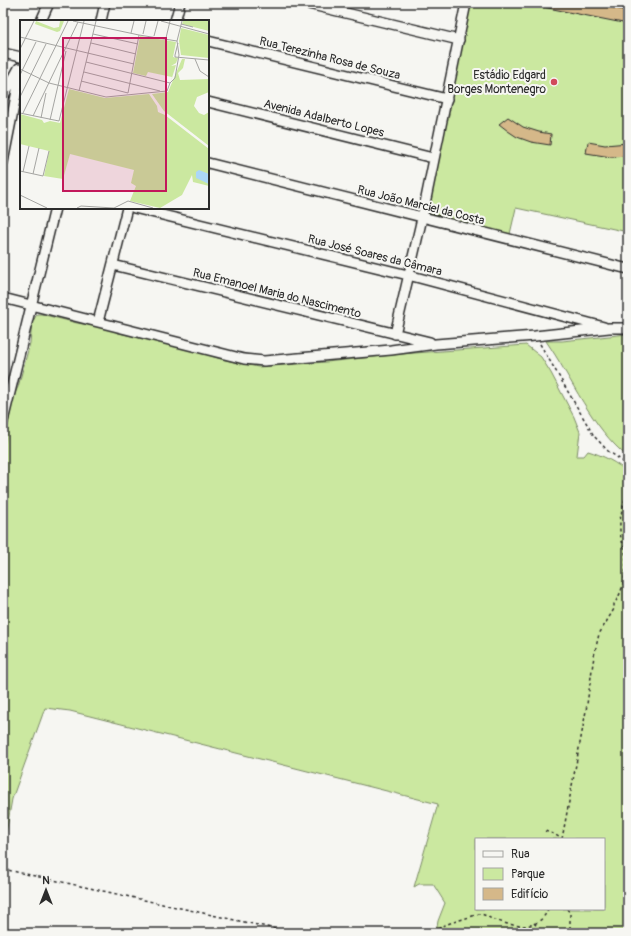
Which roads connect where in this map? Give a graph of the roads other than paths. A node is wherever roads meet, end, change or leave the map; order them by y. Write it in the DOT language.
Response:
graph roads {
  1 [pos="49,3"];
  2 [pos="105,3"];
  3 [pos="180,3"];
  4 [pos="304,3"];
  5 [pos="466,3"];
  6 [pos="41,20"];
  7 [pos="101,20"];
  8 [pos="175,20"];
  9 [pos="209,40"];
  10 [pos="459,40"];
  11 [pos="3,54"];
  12 [pos="20,57"];
  13 [pos="20,67"];
  14 [pos="20,75"];
  15 [pos="3,97"];
  16 [pos="447,99"];
  17 [pos="209,102"];
  18 [pos="433,158"];
  19 [pos="3,162"];
  20 [pos="209,163"];
  21 [pos="55,209"];
  22 [pos="127,209"];
  23 [pos="138,209"];
  24 [pos="422,218"];
  25 [pos="113,265"];
  26 [pos="628,269"];
  27 [pos="408,275"];
  28 [pos="3,298"];
  29 [pos="32,304"];
  30 [pos="98,322"];
  31 [pos="609,328"];
  32 [pos="628,328"];
  33 [pos="395,334"];
  34 [pos="436,344"];
  35 [pos="3,422"];
  1 -- 6 [label="street"];
  2 -- 7 [label="street"];
  3 -- 8 [label="street"];
  4 -- 10 [label="street"];
  5 -- 10 [label="street"];
  9 -- 16 [label="street, Rua Terezinha Rosa de Souza"];
  10 -- 16 [label="street"];
  11 -- 12 [label="street"];
  13 -- 15 [label="street"];
  14 -- 19 [label="street"];
  16 -- 18 [label="street"];
  17 -- 18 [label="street, Avenida Adalberto Lopes"];
  18 -- 24 [label="street"];
  20 -- 24 [label="street, Rua João Marciel da Costa"];
  21 -- 29 [label="street"];
  22 -- 25 [label="street"];
  23 -- 27 [label="street, Rua José Soares da Câmara"];
  24 -- 26 [label="street, Rua João Marciel da Costa"];
  24 -- 27 [label="street"];
  25 -- 30 [label="street"];
  25 -- 33 [label="street, Rua Emanoel Maria do Nascimento"];
  27 -- 31 [label="street, Rua José Soares da Câmara"];
  27 -- 33 [label="street"];
  28 -- 29 [label="street"];
  29 -- 30 [label="street"];
  29 -- 35 [label="street"];
  30 -- 34 [label="street"];
  31 -- 32 [label="street"];
  31 -- 34 [label="street"];
  33 -- 34 [label="street, Rua Emanoel Maria do Nascimento"];
}
